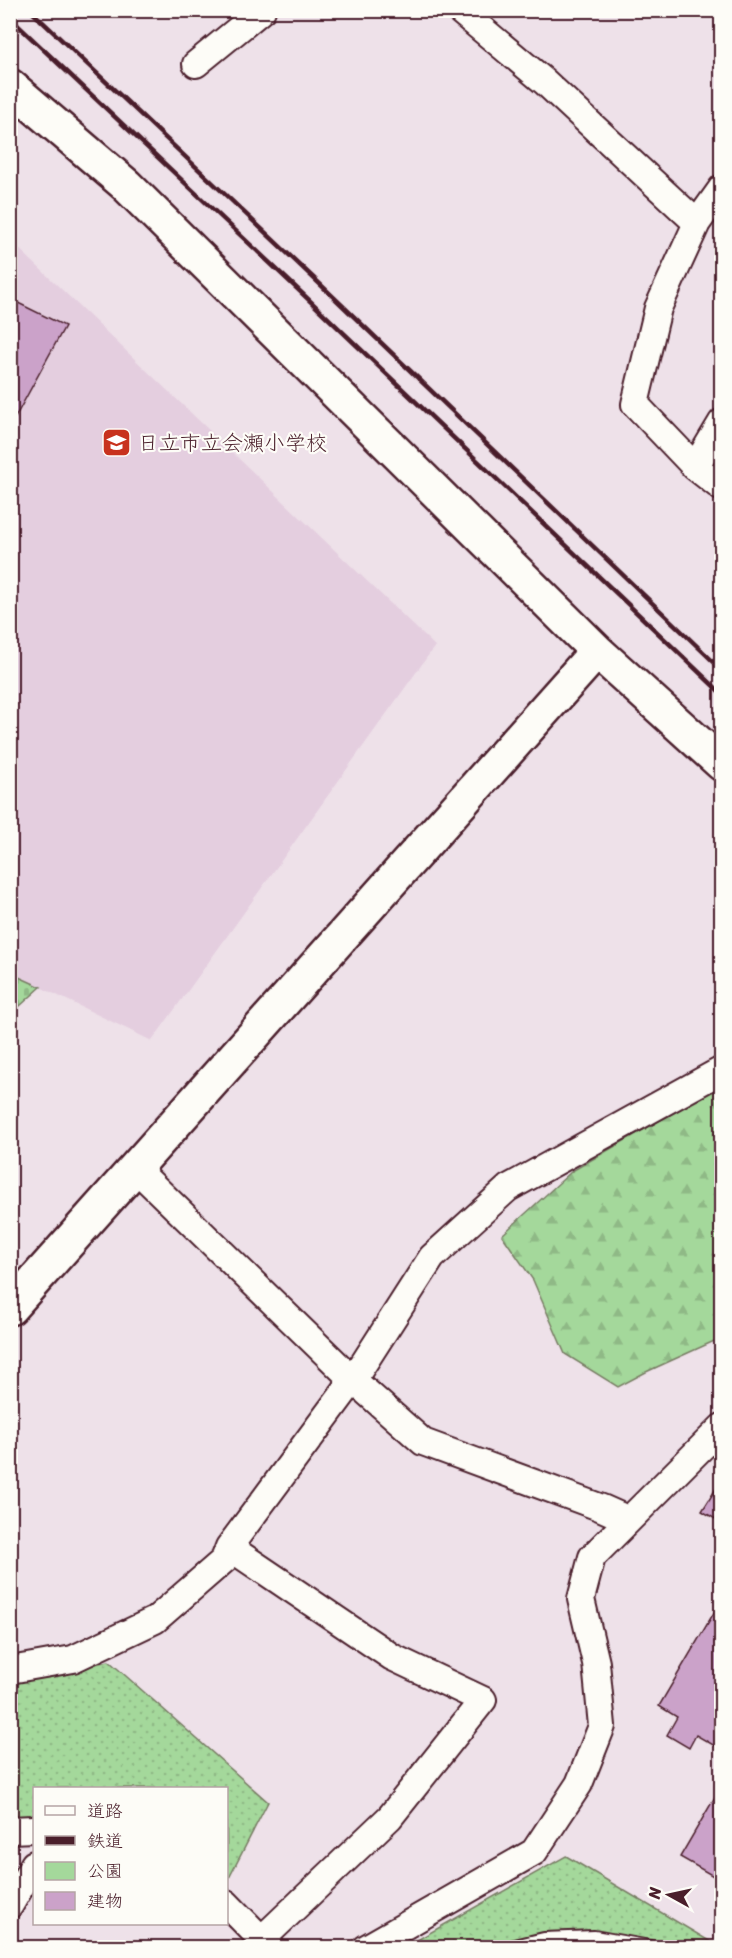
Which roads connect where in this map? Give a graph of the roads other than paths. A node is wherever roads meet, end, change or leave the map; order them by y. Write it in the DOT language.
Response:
graph roads {
  1 [pos="261,10"];
  2 [pos="459,10"];
  3 [pos="196,64"];
  4 [pos="10,86"];
  5 [pos="722,188"];
  6 [pos="697,223"];
  7 [pos="722,422"];
  8 [pos="695,467"];
  9 [pos="722,489"];
  10 [pos="597,651"];
  11 [pos="722,764"];
  12 [pos="722,1070"];
  13 [pos="135,1168"];
  14 [pos="10,1308"];
  15 [pos="353,1380"];
  16 [pos="722,1427"];
  17 [pos="629,1520"];
  18 [pos="229,1547"];
  19 [pos="10,1670"];
  20 [pos="33,1829"];
  21 [pos="10,1830"];
  22 [pos="33,1866"];
  23 [pos="10,1905"];
  24 [pos="228,1905"];
  25 [pos="266,1943"];
  26 [pos="366,1947"];
  27 [pos="511,1947"];
  28 [pos="650,1947"];
  1 -- 3 [label="street"];
  2 -- 6 [label="street"];
  4 -- 10 [label="street"];
  5 -- 6 [label="street"];
  6 -- 8 [label="street"];
  7 -- 8 [label="street"];
  8 -- 9 [label="street"];
  10 -- 11 [label="street"];
  10 -- 13 [label="street"];
  12 -- 15 [label="street"];
  13 -- 14 [label="street"];
  13 -- 15 [label="street"];
  15 -- 17 [label="street"];
  15 -- 18 [label="street"];
  16 -- 17 [label="street"];
  17 -- 26 [label="street"];
  18 -- 19 [label="street"];
  18 -- 25 [label="street"];
  20 -- 21 [label="street"];
  22 -- 23 [label="street"];
  24 -- 25 [label="street"];
  27 -- 28 [label="lane"];
}
